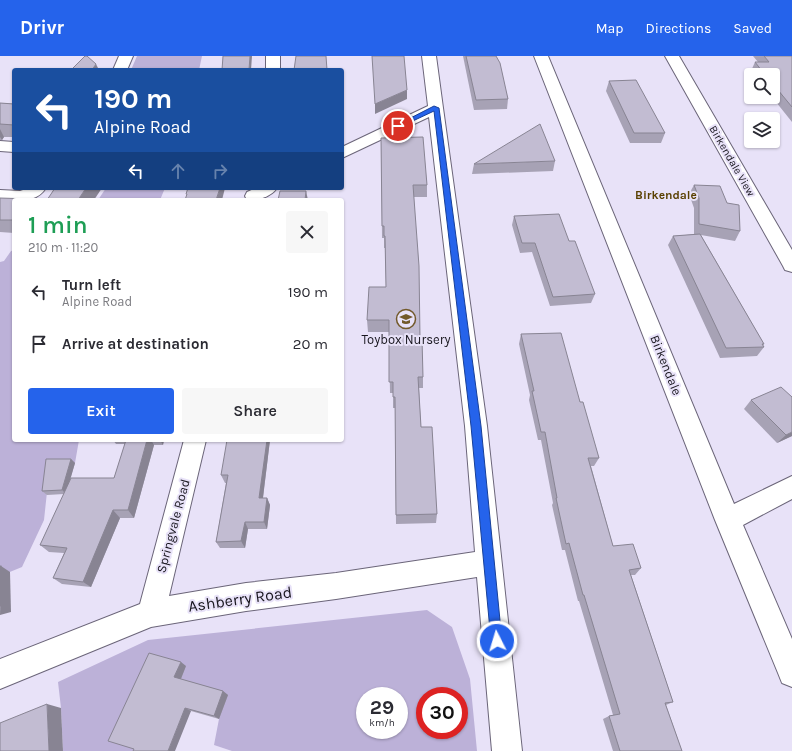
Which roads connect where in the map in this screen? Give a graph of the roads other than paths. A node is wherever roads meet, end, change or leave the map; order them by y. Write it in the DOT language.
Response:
graph roads {
  1 [pos="126,56"];
  2 [pos="273,56"];
  3 [pos="429,56"];
  4 [pos="541,56"];
  5 [pos="672,56"];
  6 [pos="121,68"];
  7 [pos="273,68"];
  8 [pos="436,108"];
  9 [pos="0,146"];
  10 [pos="12,147"];
  11 [pos="344,152"];
  12 [pos="36,190"];
  13 [pos="264,190"];
  14 [pos="0,194"];
  15 [pos="253,195"];
  16 [pos="792,266"];
  17 [pos="194,442"];
  18 [pos="792,487"];
  19 [pos="728,520"];
  20 [pos="490,562"];
  21 [pos="151,613"];
  22 [pos="792,673"];
  23 [pos="0,674"];
  24 [pos="506,751"];
  1 -- 6 [label="street"];
  2 -- 7 [label="street"];
  3 -- 8 [label="street"];
  4 -- 19 [label="street, Birkendale"];
  5 -- 16 [label="street, Birkendale View"];
  8 -- 11 [label="street"];
  8 -- 20 [label="street"];
  9 -- 10 [label="street"];
  12 -- 14 [label="street"];
  13 -- 15 [label="street"];
  17 -- 21 [label="street, Springvale Road"];
  18 -- 19 [label="street"];
  19 -- 22 [label="street, Birkendale"];
  20 -- 21 [label="street, Ashberry Road"];
  20 -- 24 [label="street"];
  21 -- 23 [label="street, Ashberry Road"];
}
